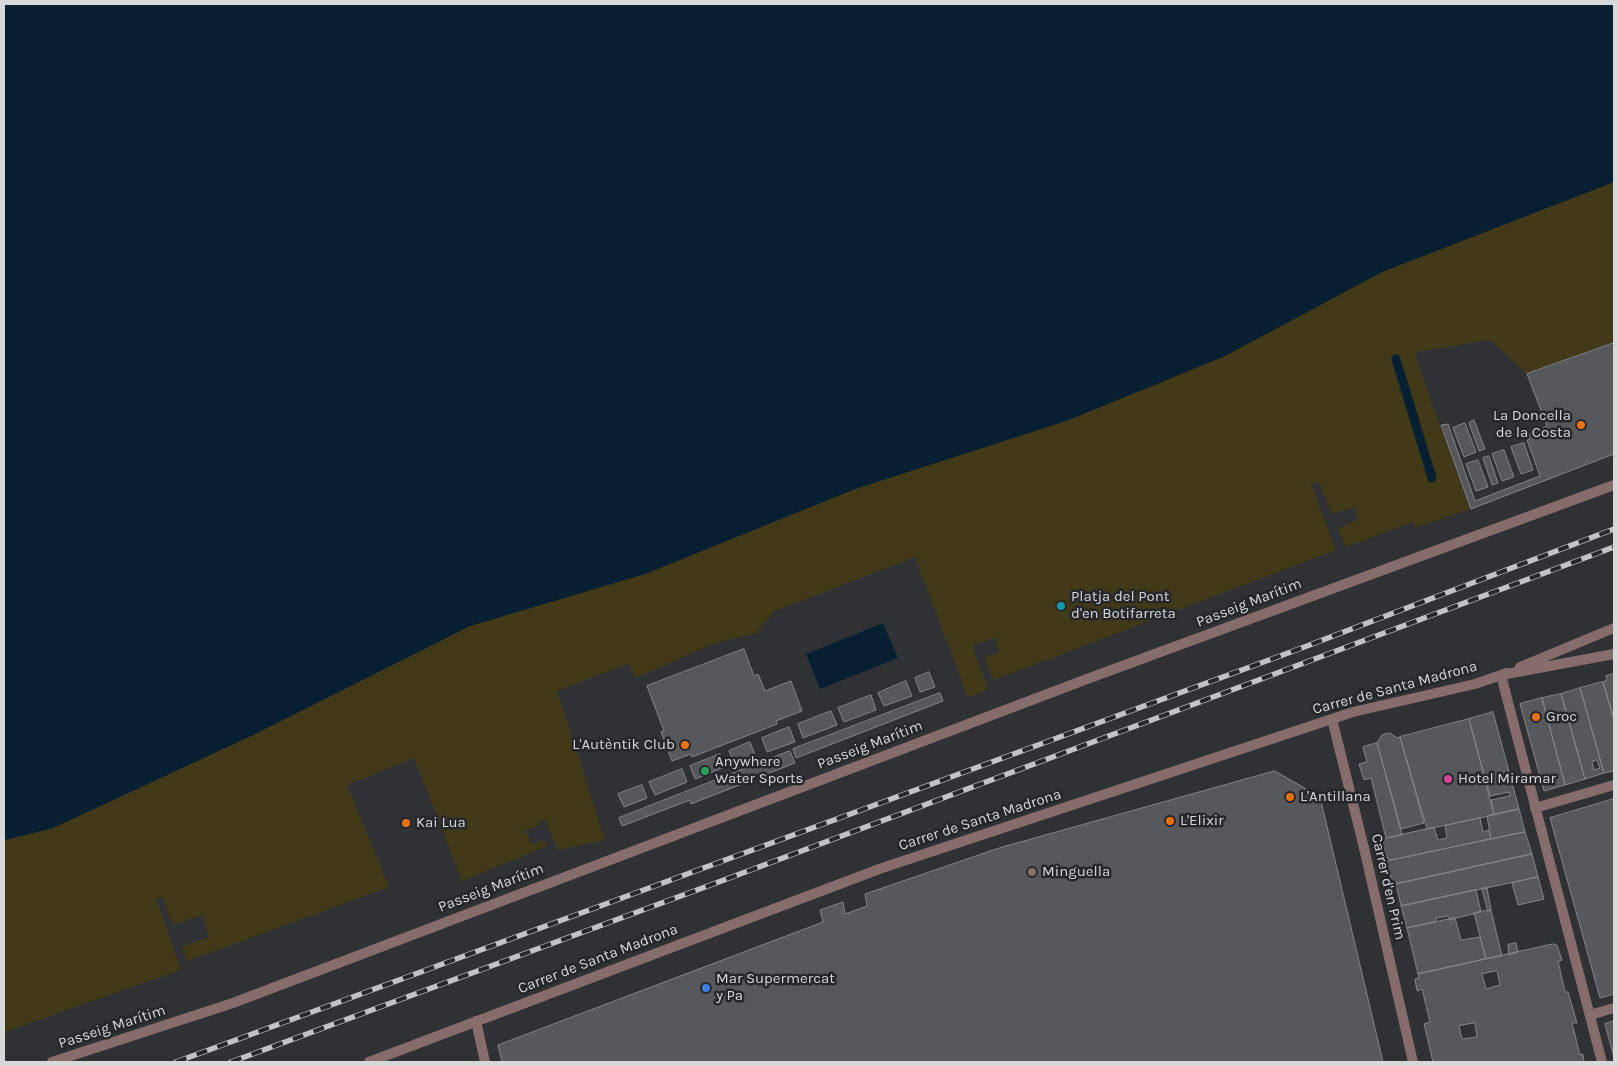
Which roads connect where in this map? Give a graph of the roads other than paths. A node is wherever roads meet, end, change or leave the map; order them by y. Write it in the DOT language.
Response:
graph roads {
  1 [pos="1614,486"];
  2 [pos="1614,628"];
  3 [pos="1614,654"];
  4 [pos="1501,675"];
  5 [pos="1332,719"];
  6 [pos="1614,785"];
  7 [pos="1535,808"];
  8 [pos="1614,1008"];
  9 [pos="1590,1015"];
  10 [pos="476,1021"];
  11 [pos="52,1062"];
  12 [pos="369,1062"];
  13 [pos="485,1062"];
  14 [pos="1413,1062"];
  15 [pos="1602,1062"];
  1 -- 11 [label="street, Passeig Marítim"];
  2 -- 4 [label="street"];
  3 -- 4 [label="street, Carrer de Santa Madrona"];
  4 -- 5 [label="street, Carrer de Santa Madrona"];
  4 -- 7 [label="street"];
  5 -- 10 [label="street, Carrer de Santa Madrona"];
  5 -- 14 [label="street, Carrer d'en Prim"];
  6 -- 7 [label="street"];
  7 -- 9 [label="street"];
  8 -- 9 [label="street"];
  9 -- 15 [label="street"];
  10 -- 12 [label="street, Carrer de Santa Madrona"];
  10 -- 13 [label="street"];
}
